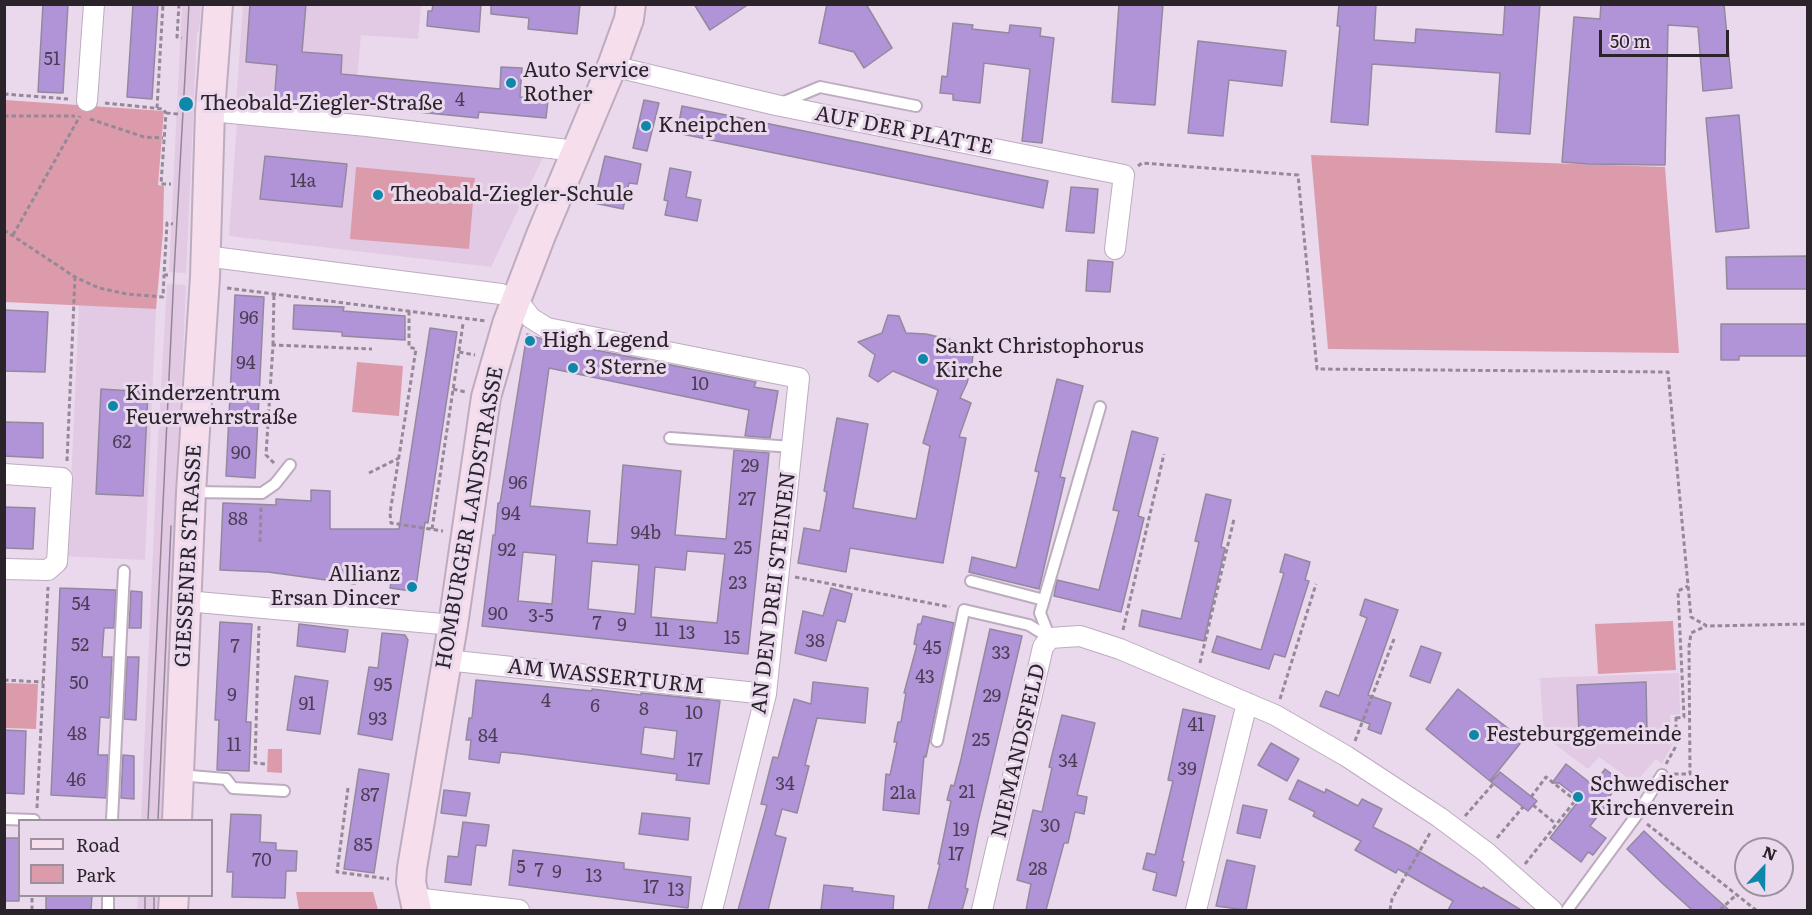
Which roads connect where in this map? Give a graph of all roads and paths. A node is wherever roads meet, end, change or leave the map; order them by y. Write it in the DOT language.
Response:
graph roads {
  1 [pos="94,4"];
  2 [pos="163,4"];
  3 [pos="180,4"];
  4 [pos="218,4"];
  5 [pos="631,4"];
  6 [pos="182,38"];
  7 [pos="612,66"];
  8 [pos="776,105"];
  9 [pos="916,106"];
  10 [pos="83,108"];
  11 [pos="157,108"];
  12 [pos="163,109"];
  13 [pos="210,111"];
  14 [pos="166,113"];
  15 [pos="178,114"];
  16 [pos="4,116"];
  17 [pos="163,138"];
  18 [pos="576,151"];
  19 [pos="1124,174"];
  20 [pos="171,184"];
  21 [pos="172,224"];
  22 [pos="4,230"];
  23 [pos="13,235"];
  24 [pos="1115,249"];
  25 [pos="205,256"];
  26 [pos="75,277"];
  27 [pos="223,287"];
  28 [pos="274,293"];
  29 [pos="409,311"];
  30 [pos="512,312"];
  31 [pos="463,324"];
  32 [pos="273,345"];
  33 [pos="372,349"];
  34 [pos="453,389"];
  35 [pos="468,393"];
  36 [pos="1100,407"];
  37 [pos="447,428"];
  38 [pos="454,430"];
  39 [pos="670,438"];
  40 [pos="792,447"];
  41 [pos="1164,454"];
  42 [pos="266,455"];
  43 [pos="399,458"];
  44 [pos="290,465"];
  45 [pos="441,467"];
  46 [pos="449,468"];
  47 [pos="369,472"];
  48 [pos="4,474"];
  49 [pos="62,478"];
  50 [pos="191,492"];
  51 [pos="262,493"];
  52 [pos="436,502"];
  53 [pos="444,504"];
  54 [pos="1234,519"];
  55 [pos="432,529"];
  56 [pos="466,535"];
  57 [pos="260,542"];
  58 [pos="4,569"];
  59 [pos="48,570"];
  60 [pos="124,571"];
  61 [pos="777,574"];
  62 [pos="971,581"];
  63 [pos="1316,584"];
  64 [pos="1689,586"];
  65 [pos="1044,600"];
  66 [pos="186,601"];
  67 [pos="260,606"];
  68 [pos="964,610"];
  69 [pos="453,624"];
  70 [pos="1808,624"];
  71 [pos="1707,626"];
  72 [pos="1050,638"];
  73 [pos="1394,639"];
  74 [pos="1120,649"];
  75 [pos="446,660"];
  76 [pos="4,680"];
  77 [pos="1196,680"];
  78 [pos="43,682"];
  79 [pos="766,694"];
  80 [pos="1247,703"];
  81 [pos="1275,715"];
  82 [pos="937,741"];
  83 [pos="1346,756"];
  84 [pos="265,764"];
  85 [pos="179,775"];
  86 [pos="1662,775"];
  87 [pos="1494,783"];
  88 [pos="348,788"];
  89 [pos="284,791"];
  90 [pos="1531,797"];
  91 [pos="1533,805"];
  92 [pos="1523,807"];
  93 [pos="35,815"];
  94 [pos="1636,816"];
  95 [pos="4,819"];
  96 [pos="112,819"];
  97 [pos="177,819"];
  98 [pos="1447,823"];
  99 [pos="1556,824"];
  100 [pos="1486,852"];
  101 [pos="1514,877"];
  102 [pos="1734,893"];
  103 [pos="414,897"];
  104 [pos="1735,897"];
  105 [pos="1740,897"];
  106 [pos="519,910"];
  107 [pos="712,910"];
  108 [pos="982,910"];
  109 [pos="1196,910"];
  110 [pos="1389,910"];
  111 [pos="1552,910"];
  112 [pos="1567,910"];
  113 [pos="1720,910"];
  114 [pos="1756,910"];
  1 -- 10 [label="street"];
  2 -- 11 [label="path"];
  3 -- 6 [label="path"];
  4 -- 13 [label="street, GIESSENER STRASSE"];
  5 -- 7 [label="street, HOMBURGER LANDSTRASSE"];
  7 -- 8 [label="street, AUF DER PLATTE"];
  7 -- 18 [label="street, HOMBURGER LANDSTRASSE"];
  8 -- 9 [label="lane"];
  8 -- 19 [label="street, AUF DER PLATTE"];
  10 -- 16 [label="path"];
  10 -- 17 [label="path"];
  10 -- 23 [label="path"];
  12 -- 14 [label="path"];
  13 -- 18 [label="street"];
  13 -- 25 [label="street, GIESSENER STRASSE"];
  14 -- 15 [label="path"];
  14 -- 17 [label="path"];
  17 -- 20 [label="path"];
  18 -- 30 [label="street, HOMBURGER LANDSTRASSE"];
  19 -- 24 [label="street"];
  19 -- 64 [label="path"];
  21 -- 26 [label="path"];
  22 -- 23 [label="path"];
  23 -- 26 [label="path"];
  25 -- 30 [label="street"];
  25 -- 50 [label="street, GIESSENER STRASSE"];
  26 -- 49 [label="path"];
  27 -- 28 [label="path"];
  28 -- 29 [label="path"];
  28 -- 32 [label="path"];
  29 -- 30 [label="path"];
  29 -- 43 [label="path"];
  30 -- 40 [label="street, AN DEN DREI STEINEN"];
  30 -- 56 [label="street, HOMBURGER LANDSTRASSE"];
  31 -- 34 [label="path"];
  32 -- 33 [label="path"];
  32 -- 42 [label="path"];
  34 -- 35 [label="path"];
  34 -- 37 [label="path"];
  36 -- 65 [label="lane"];
  37 -- 38 [label="path"];
  37 -- 45 [label="path"];
  39 -- 40 [label="lane"];
  40 -- 61 [label="street, AN DEN DREI STEINEN"];
  41 -- 74 [label="path"];
  43 -- 47 [label="path"];
  43 -- 55 [label="path"];
  44 -- 51 [label="lane"];
  45 -- 46 [label="path"];
  45 -- 52 [label="path"];
  48 -- 49 [label="street"];
  49 -- 59 [label="street"];
  50 -- 51 [label="lane"];
  50 -- 66 [label="street, GIESSENER STRASSE"];
  51 -- 57 [label="path"];
  52 -- 53 [label="path"];
  52 -- 55 [label="path"];
  54 -- 77 [label="path"];
  55 -- 56 [label="path"];
  56 -- 69 [label="street, HOMBURGER LANDSTRASSE"];
  58 -- 59 [label="street"];
  59 -- 78 [label="path"];
  60 -- 96 [label="lane"];
  61 -- 68 [label="path"];
  61 -- 79 [label="street, AN DEN DREI STEINEN"];
  62 -- 65 [label="lane"];
  63 -- 81 [label="path"];
  64 -- 71 [label="path"];
  64 -- 86 [label="path"];
  65 -- 72 [label="lane"];
  66 -- 67 [label="street"];
  66 -- 85 [label="street, GIESSENER STRASSE"];
  67 -- 69 [label="street"];
  67 -- 84 [label="path"];
  68 -- 72 [label="lane, NIEMANDSFELD"];
  68 -- 82 [label="lane"];
  69 -- 75 [label="street, HOMBURGER LANDSTRASSE"];
  70 -- 71 [label="path"];
  71 -- 86 [label="path"];
  72 -- 74 [label="street"];
  72 -- 108 [label="street, NIEMANDSFELD"];
  73 -- 83 [label="path"];
  74 -- 77 [label="street"];
  75 -- 79 [label="street, AM WASSERTURM"];
  75 -- 103 [label="street, HOMBURGER LANDSTRASSE"];
  76 -- 78 [label="path"];
  77 -- 80 [label="street"];
  78 -- 93 [label="path"];
  79 -- 107 [label="street, AN DEN DREI STEINEN"];
  80 -- 81 [label="street"];
  80 -- 109 [label="street"];
  81 -- 83 [label="street"];
  83 -- 98 [label="street"];
  85 -- 89 [label="lane"];
  85 -- 97 [label="street, GIESSENER STRASSE"];
  86 -- 94 [label="lane"];
  87 -- 98 [label="path"];
  88 -- 103 [label="path"];
  90 -- 99 [label="path"];
  91 -- 99 [label="path"];
  92 -- 100 [label="path"];
  93 -- 95 [label="lane"];
  94 -- 102 [label="path"];
  94 -- 112 [label="lane"];
  98 -- 100 [label="street"];
  98 -- 110 [label="path"];
  99 -- 101 [label="path"];
  100 -- 101 [label="street"];
  101 -- 111 [label="street"];
  103 -- 106 [label="street"];
  104 -- 113 [label="path"];
  105 -- 114 [label="path"];
}
